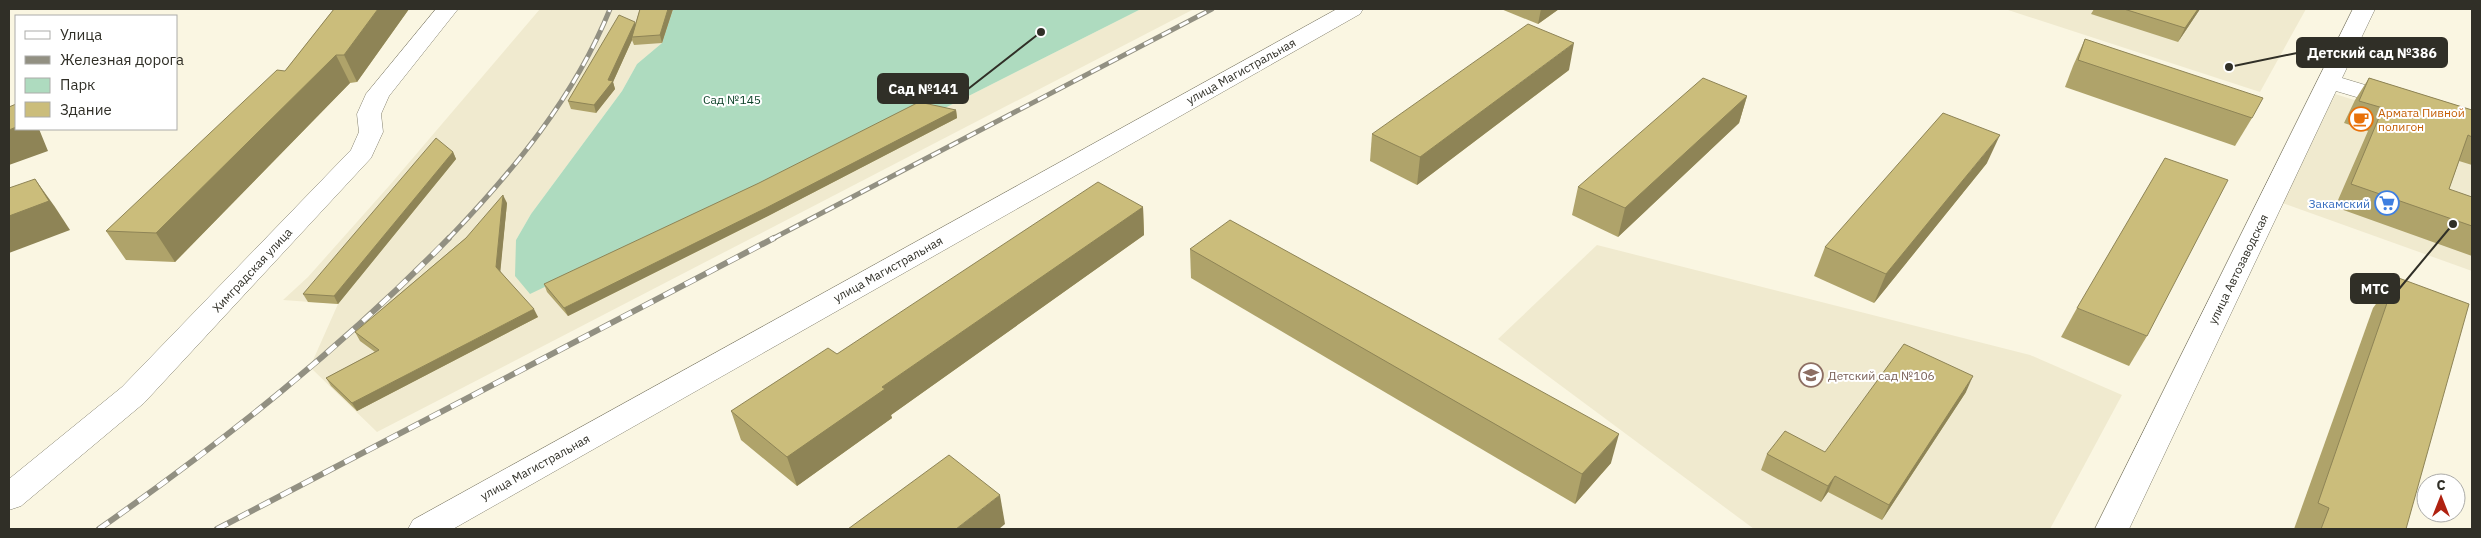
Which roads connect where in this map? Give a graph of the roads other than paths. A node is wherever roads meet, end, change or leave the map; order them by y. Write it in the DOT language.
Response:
graph roads {
  1 [pos="447,9"];
  2 [pos="1352,9"];
  3 [pos="2364,9"];
  4 [pos="2329,81"];
  5 [pos="2418,109"];
  6 [pos="9,497"];
  7 [pos="425,529"];
  8 [pos="2112,529"];
  1 -- 6 [label="street, Химградская улица"];
  2 -- 7 [label="street, улица Магистральная"];
  3 -- 4 [label="street, улица Автозаводская"];
  4 -- 5 [label="street"];
  4 -- 8 [label="street, улица Автозаводская"];
}
